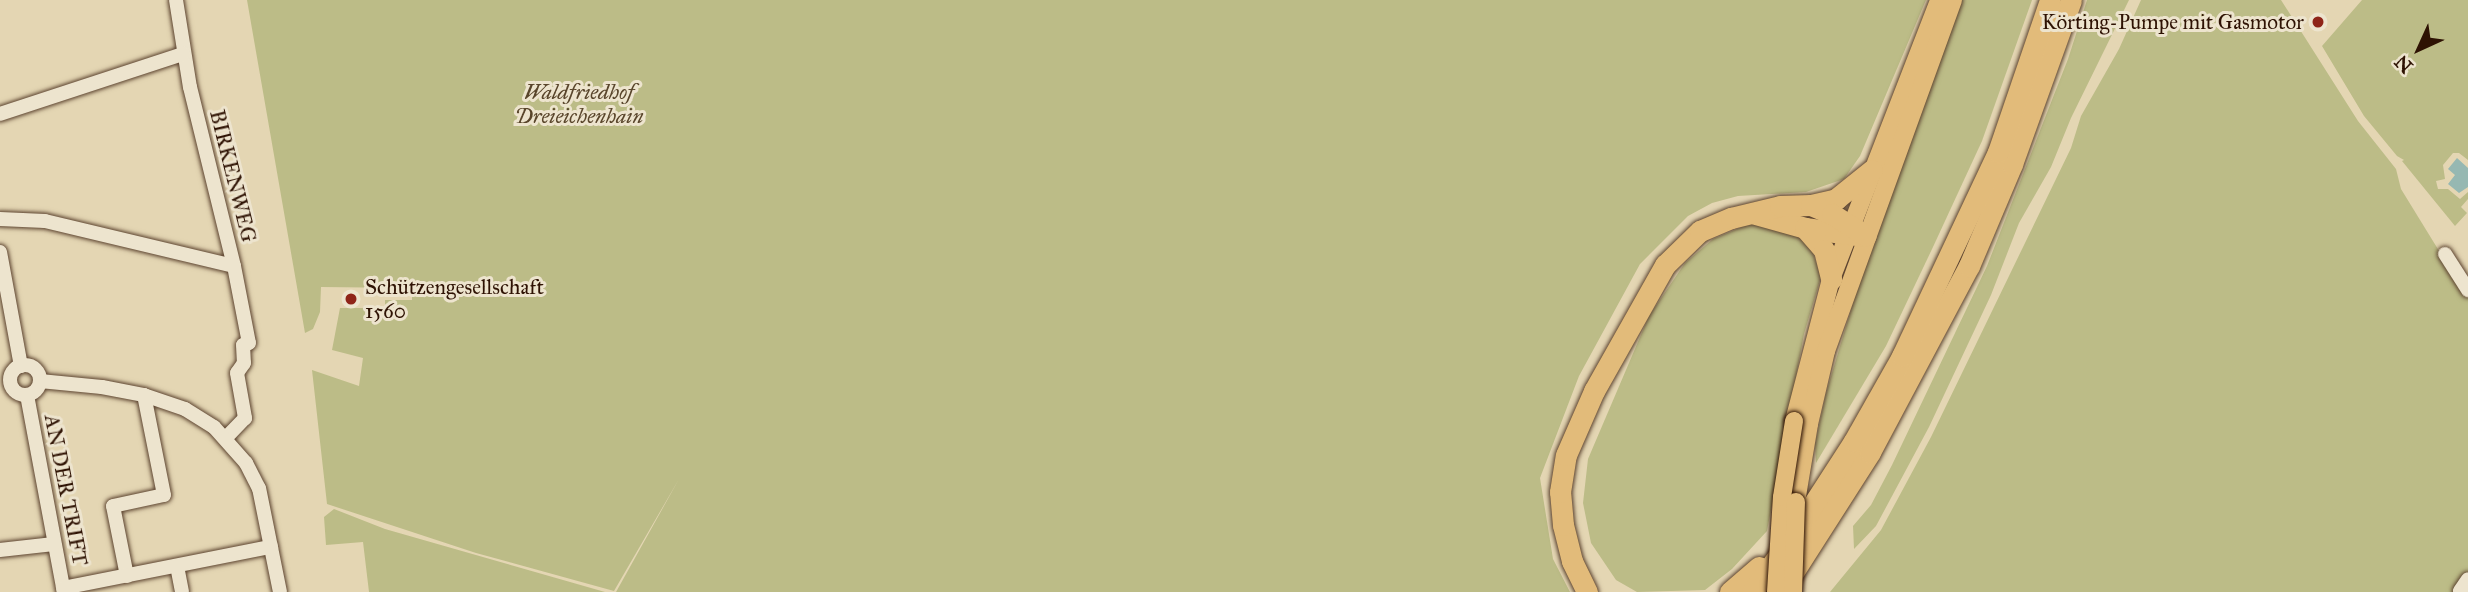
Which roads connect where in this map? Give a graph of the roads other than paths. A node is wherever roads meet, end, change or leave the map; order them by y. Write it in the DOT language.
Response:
graph roads {
  1 [pos="176,0"];
  2 [pos="1939,0"];
  3 [pos="1953,0"];
  4 [pos="2050,0"];
  5 [pos="2071,0"];
  6 [pos="183,54"];
  7 [pos="0,114"];
  8 [pos="1872,170"];
  9 [pos="1811,205"];
  10 [pos="1746,213"];
  11 [pos="0,219"];
  12 [pos="1805,228"];
  13 [pos="1854,233"];
  14 [pos="0,252"];
  15 [pos="2445,254"];
  16 [pos="234,266"];
  17 [pos="1831,279"];
  18 [pos="2468,290"];
  19 [pos="21,366"];
  20 [pos="40,381"];
  21 [pos="5,386"];
  22 [pos="27,395"];
  23 [pos="144,395"];
  24 [pos="1801,422"];
  25 [pos="226,438"];
  26 [pos="1792,537"];
  27 [pos="1566,543"];
  28 [pos="54,544"];
  29 [pos="271,547"];
  30 [pos="0,550"];
  31 [pos="177,566"];
  32 [pos="127,576"];
  33 [pos="2468,579"];
  34 [pos="63,590"];
  35 [pos="182,592"];
  36 [pos="280,592"];
  37 [pos="1587,592"];
  38 [pos="1601,592"];
  39 [pos="1730,592"];
  40 [pos="1752,592"];
  41 [pos="1778,592"];
  42 [pos="1793,592"];
  43 [pos="2462,592"];
  1 -- 6 [label="street, BIRKENWEG"];
  2 -- 8 [label="main road"];
  3 -- 13 [label="main road"];
  4 -- 26 [label="highway"];
  5 -- 41 [label="highway"];
  6 -- 7 [label="street"];
  6 -- 16 [label="street, BIRKENWEG"];
  8 -- 9 [label="highway"];
  8 -- 13 [label="main road"];
  9 -- 10 [label="highway"];
  9 -- 13 [label="highway"];
  10 -- 12 [label="highway"];
  10 -- 27 [label="highway"];
  11 -- 16 [label="street"];
  12 -- 13 [label="highway"];
  12 -- 17 [label="highway"];
  13 -- 17 [label="main road"];
  13 -- 24 [label="main road"];
  14 -- 19 [label="street"];
  15 -- 18 [label="street"];
  16 -- 25 [label="street, BIRKENWEG"];
  17 -- 24 [label="main road"];
  19 -- 20 [label="street"];
  19 -- 21 [label="street, AN DER TRIFT"];
  20 -- 22 [label="street, AN DER TRIFT"];
  20 -- 23 [label="street"];
  21 -- 22 [label="street, AN DER TRIFT"];
  22 -- 28 [label="street, AN DER TRIFT"];
  23 -- 25 [label="street"];
  23 -- 32 [label="street"];
  24 -- 41 [label="main road, bridge"];
  24 -- 42 [label="main road, bridge"];
  25 -- 29 [label="street"];
  26 -- 39 [label="highway"];
  26 -- 40 [label="highway"];
  27 -- 37 [label="highway"];
  27 -- 38 [label="highway"];
  28 -- 30 [label="street"];
  28 -- 34 [label="street, AN DER TRIFT"];
  29 -- 31 [label="street"];
  29 -- 36 [label="street"];
  31 -- 32 [label="street"];
  31 -- 35 [label="street"];
  32 -- 34 [label="street"];
  33 -- 43 [label="street"];
}
